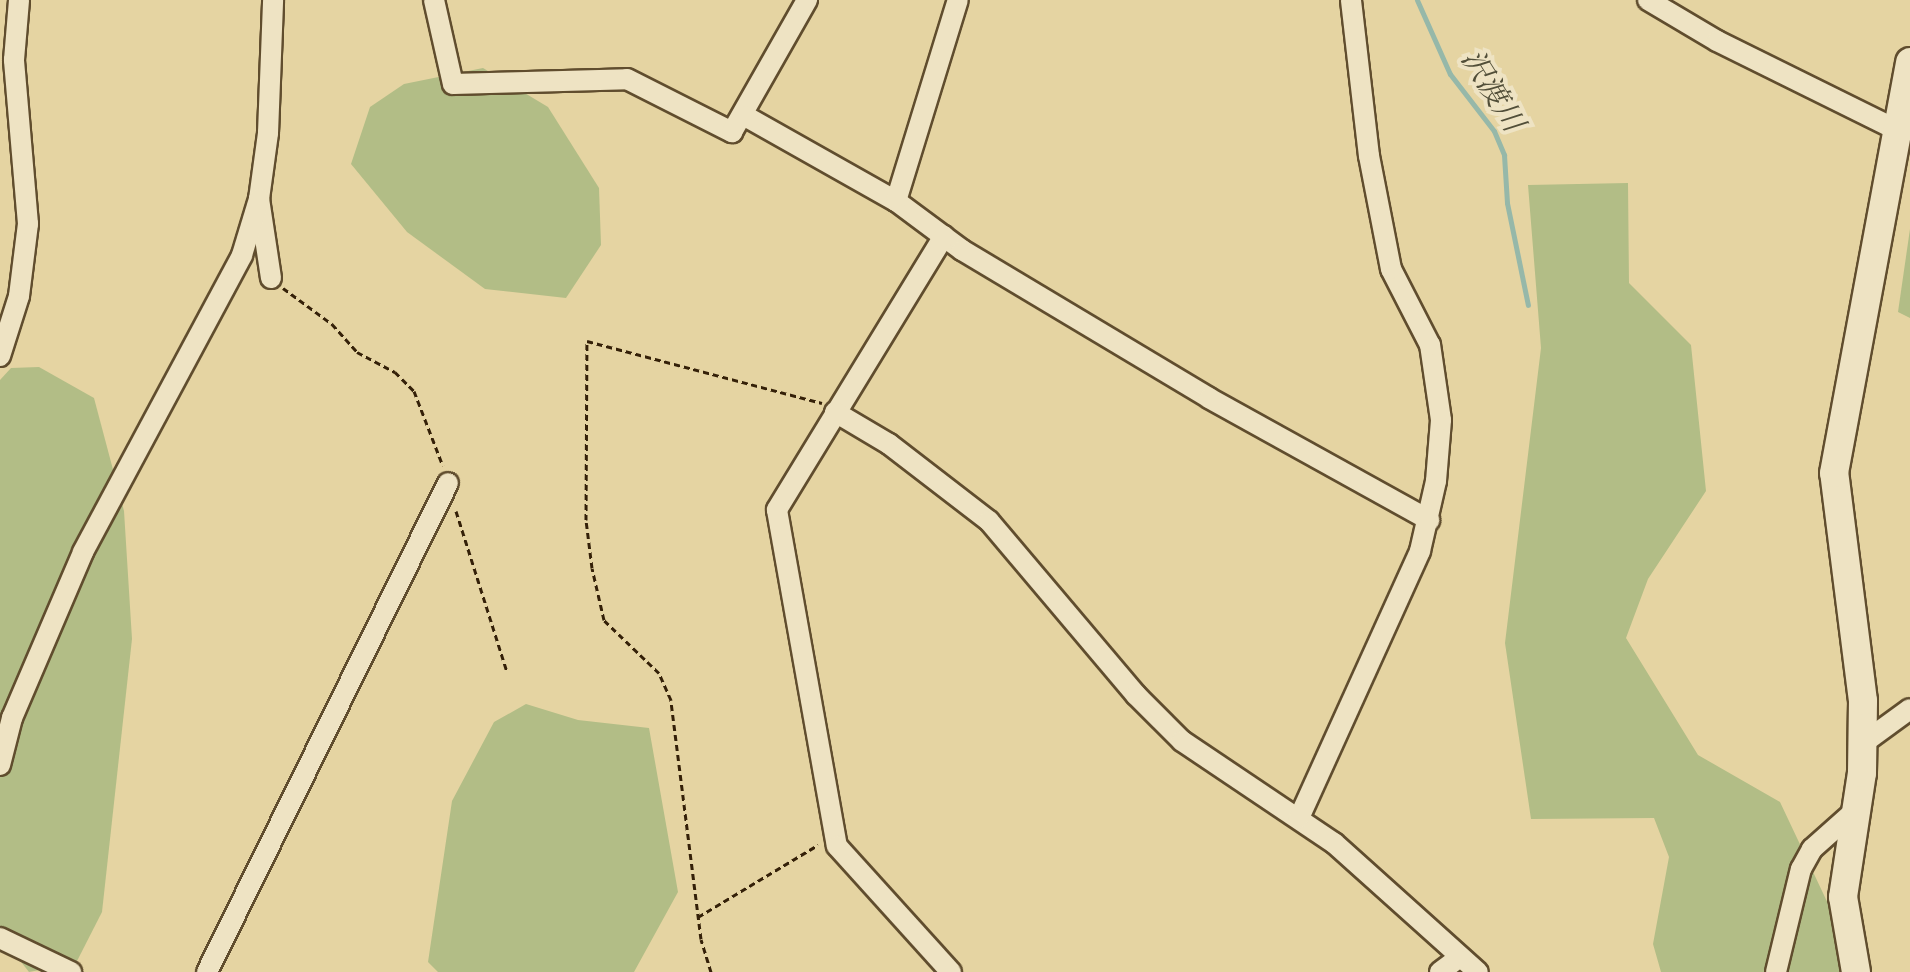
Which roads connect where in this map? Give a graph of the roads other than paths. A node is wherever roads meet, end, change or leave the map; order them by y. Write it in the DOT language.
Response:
graph roads {
  1 [pos="19,0"];
  2 [pos="273,0"];
  3 [pos="434,0"];
  4 [pos="807,0"];
  5 [pos="958,0"];
  6 [pos="1351,0"];
  7 [pos="1648,0"];
  8 [pos="1910,62"];
  9 [pos="745,116"];
  10 [pos="1897,130"];
  11 [pos="259,199"];
  12 [pos="896,201"];
  13 [pos="944,236"];
  14 [pos="271,278"];
  15 [pos="0,356"];
  16 [pos="835,412"];
  17 [pos="448,483"];
  18 [pos="1429,520"];
  19 [pos="1910,709"];
  20 [pos="1862,744"];
  21 [pos="0,765"];
  22 [pos="1856,810"];
  23 [pos="1299,818"];
  24 [pos="0,938"];
  25 [pos="1457,959"];
  26 [pos="71,972"];
  27 [pos="207,972"];
  28 [pos="951,972"];
  29 [pos="1440,972"];
  30 [pos="1478,972"];
  31 [pos="1776,972"];
  32 [pos="1856,972"];
  1 -- 15 [label="street"];
  2 -- 11 [label="street"];
  3 -- 9 [label="street"];
  4 -- 9 [label="street"];
  5 -- 12 [label="street"];
  6 -- 18 [label="street"];
  7 -- 10 [label="street"];
  8 -- 10 [label="street"];
  9 -- 12 [label="street"];
  10 -- 20 [label="street"];
  11 -- 14 [label="street"];
  11 -- 21 [label="street"];
  12 -- 13 [label="street"];
  13 -- 16 [label="street"];
  13 -- 18 [label="street"];
  16 -- 23 [label="street"];
  16 -- 28 [label="street"];
  17 -- 27 [label="street"];
  18 -- 23 [label="street"];
  19 -- 20 [label="street"];
  20 -- 22 [label="street"];
  22 -- 31 [label="street"];
  22 -- 32 [label="street"];
  23 -- 25 [label="street"];
  24 -- 26 [label="street"];
  25 -- 29 [label="street"];
  25 -- 30 [label="street"];
}
